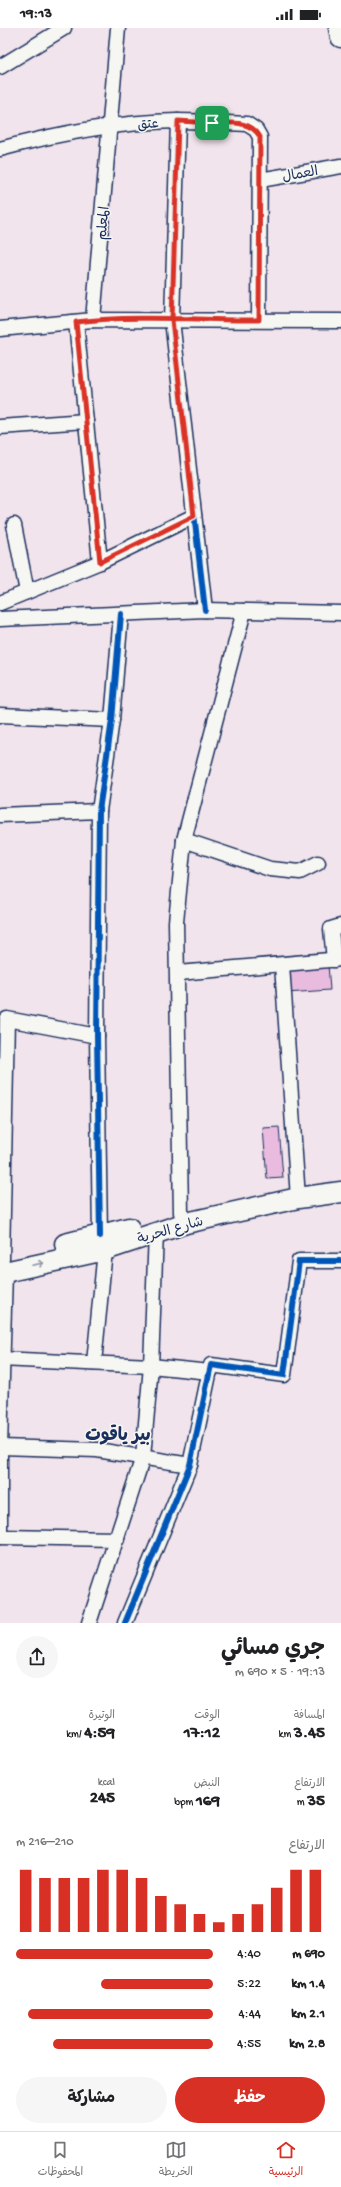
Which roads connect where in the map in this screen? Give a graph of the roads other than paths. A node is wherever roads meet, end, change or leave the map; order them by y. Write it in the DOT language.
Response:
graph roads {
  1 [pos="64,28"];
  2 [pos="118,28"];
  3 [pos="339,28"];
  4 [pos="341,38"];
  5 [pos="0,67"];
  6 [pos="178,121"];
  7 [pos="111,126"];
  8 [pos="0,149"];
  9 [pos="341,166"];
  10 [pos="260,180"];
  11 [pos="93,320"];
  12 [pos="172,320"];
  13 [pos="259,320"];
  14 [pos="341,321"];
  15 [pos="76,322"];
  16 [pos="0,329"];
  17 [pos="86,421"];
  18 [pos="0,427"];
  19 [pos="194,516"];
  20 [pos="14,524"];
  21 [pos="100,562"];
  22 [pos="27,592"];
  23 [pos="0,603"];
  24 [pos="205,610"];
  25 [pos="244,611"];
  26 [pos="341,613"];
  27 [pos="121,614"];
  28 [pos="0,619"];
  29 [pos="0,715"];
  30 [pos="112,720"];
  31 [pos="99,811"];
  32 [pos="0,815"];
  33 [pos="184,840"];
  34 [pos="318,863"];
  35 [pos="341,926"];
  36 [pos="338,959"];
  37 [pos="282,965"];
  38 [pos="178,973"];
  39 [pos="96,1036"];
  40 [pos="3,1043"];
  41 [pos="341,1179"];
  42 [pos="298,1192"];
  43 [pos="341,1192"];
  44 [pos="181,1213"];
  45 [pos="156,1232"];
  46 [pos="102,1243"];
  47 [pos="341,1261"];
  48 [pos="2,1266"];
  49 [pos="2,1359"];
  50 [pos="94,1363"];
  51 [pos="151,1366"];
  52 [pos="210,1372"];
  53 [pos="0,1447"];
  54 [pos="143,1456"];
  55 [pos="190,1465"];
  56 [pos="0,1537"];
  57 [pos="117,1539"];
  58 [pos="89,1623"];
  59 [pos="125,1623"];
  1 -- 5 [label="street"];
  2 -- 7 [label="street, المعلم"];
  3 -- 4 [label="street"];
  6 -- 7 [label="street, عتق"];
  6 -- 10 [label="street, عتق"];
  6 -- 12 [label="street"];
  7 -- 8 [label="street, عتق"];
  7 -- 11 [label="street, المعلم"];
  9 -- 10 [label="street, العمال"];
  10 -- 13 [label="street"];
  11 -- 12 [label="street"];
  11 -- 15 [label="street"];
  12 -- 13 [label="street"];
  12 -- 19 [label="street"];
  13 -- 14 [label="street"];
  15 -- 16 [label="street"];
  15 -- 17 [label="street"];
  17 -- 18 [label="street"];
  17 -- 21 [label="street"];
  19 -- 21 [label="street"];
  19 -- 24 [label="street"];
  20 -- 22 [label="street"];
  21 -- 22 [label="street"];
  22 -- 23 [label="street"];
  24 -- 25 [label="street"];
  24 -- 27 [label="street"];
  25 -- 26 [label="street"];
  25 -- 33 [label="street"];
  27 -- 28 [label="street"];
  27 -- 30 [label="street"];
  29 -- 30 [label="street"];
  30 -- 31 [label="street"];
  31 -- 32 [label="street"];
  31 -- 39 [label="street"];
  33 -- 34 [label="street"];
  33 -- 38 [label="street"];
  35 -- 36 [label="street"];
  36 -- 37 [label="street"];
  37 -- 38 [label="street"];
  37 -- 42 [label="street"];
  38 -- 44 [label="street"];
  39 -- 40 [label="street"];
  39 -- 46 [label="street"];
  40 -- 48 [label="street"];
  41 -- 42 [label="street"];
  42 -- 43 [label="street, شارع الحرية"];
  42 -- 44 [label="street"];
  42 -- 45 [label="street, شارع الحرية"];
  44 -- 46 [label="street"];
  45 -- 46 [label="street, شارع الحرية"];
  45 -- 51 [label="street"];
  46 -- 48 [label="street, شارع الحرية"];
  46 -- 50 [label="street"];
  47 -- 52 [label="street"];
  48 -- 49 [label="street"];
  49 -- 50 [label="street"];
  49 -- 53 [label="street"];
  50 -- 51 [label="street"];
  51 -- 52 [label="street"];
  51 -- 54 [label="street"];
  52 -- 55 [label="street"];
  53 -- 54 [label="street"];
  53 -- 56 [label="street"];
  54 -- 55 [label="street"];
  54 -- 57 [label="street"];
  55 -- 59 [label="street"];
  56 -- 57 [label="street"];
  57 -- 58 [label="street"];
}
